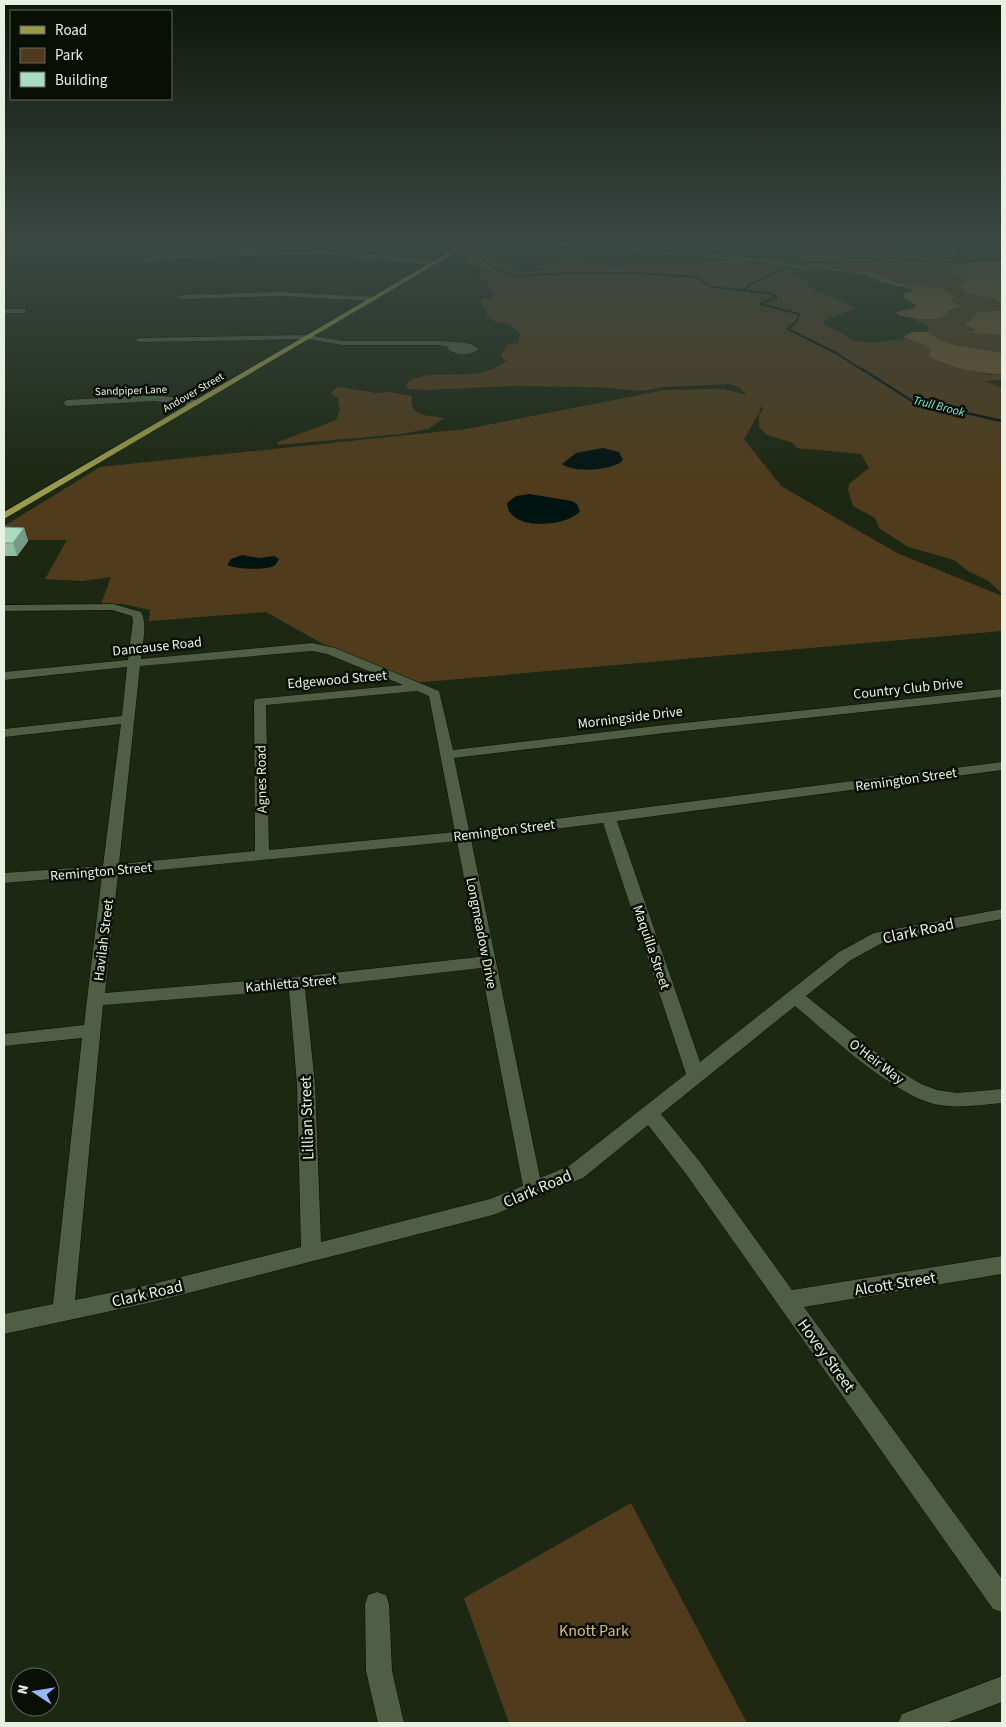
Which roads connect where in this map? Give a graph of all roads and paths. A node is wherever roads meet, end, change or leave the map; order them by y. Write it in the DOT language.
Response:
graph roads {
  1 [pos="334,323"];
  2 [pos="308,338"];
  3 [pos="139,340"];
  4 [pos="455,346"];
  5 [pos="67,403"];
  6 [pos="196,403"];
  7 [pos="4,516"];
  8 [pos="4,608"];
  9 [pos="133,663"];
  10 [pos="4,676"];
  11 [pos="417,687"];
  12 [pos="1002,693"];
  13 [pos="260,702"];
  14 [pos="818,713"];
  15 [pos="129,719"];
  16 [pos="4,733"];
  17 [pos="446,755"];
  18 [pos="1002,766"];
  19 [pos="609,818"];
  20 [pos="462,836"];
  21 [pos="262,855"];
  22 [pos="111,870"];
  23 [pos="4,878"];
  24 [pos="1002,914"];
  25 [pos="487,962"];
  26 [pos="296,983"];
  27 [pos="794,996"];
  28 [pos="95,1000"];
  29 [pos="92,1031"];
  30 [pos="4,1040"];
  31 [pos="696,1076"];
  32 [pos="1002,1096"];
  33 [pos="649,1113"];
  34 [pos="532,1190"];
  35 [pos="311,1253"];
  36 [pos="1002,1265"];
  37 [pos="788,1300"];
  38 [pos="63,1311"];
  39 [pos="4,1324"];
  40 [pos="1002,1600"];
  41 [pos="376,1604"];
  42 [pos="1002,1689"];
  43 [pos="391,1723"];
  44 [pos="911,1723"];
  1 -- 2 [label="main road, Andover Street"];
  2 -- 3 [label="street"];
  2 -- 4 [label="street"];
  2 -- 6 [label="main road, Andover Street"];
  5 -- 6 [label="street, Sandpiper Lane"];
  6 -- 7 [label="main road, Andover Street"];
  8 -- 9 [label="street, Havilah Street"];
  9 -- 10 [label="street, Dancause Road"];
  9 -- 11 [label="street, Dancause Road"];
  9 -- 15 [label="street, Havilah Street"];
  11 -- 13 [label="street, Edgewood Street"];
  11 -- 17 [label="street, Longmeadow Drive"];
  12 -- 14 [label="street, Country Club Drive"];
  13 -- 21 [label="street, Agnes Road"];
  14 -- 17 [label="street, Morningside Drive"];
  15 -- 16 [label="street"];
  15 -- 22 [label="street, Havilah Street"];
  17 -- 20 [label="street, Longmeadow Drive"];
  18 -- 19 [label="street, Remington Street"];
  19 -- 20 [label="street, Remington Street"];
  19 -- 31 [label="street, Maquilla Street"];
  20 -- 21 [label="street, Remington Street"];
  20 -- 25 [label="street, Longmeadow Drive"];
  21 -- 22 [label="street, Remington Street"];
  22 -- 23 [label="street, Remington Street"];
  22 -- 28 [label="street, Havilah Street"];
  24 -- 27 [label="street, Clark Road"];
  25 -- 26 [label="street, Kathletta Street"];
  25 -- 34 [label="street, Longmeadow Drive"];
  26 -- 28 [label="street, Kathletta Street"];
  26 -- 35 [label="street, Lillian Street"];
  27 -- 31 [label="street, Clark Road"];
  27 -- 32 [label="street, O'Heir Way"];
  28 -- 29 [label="street, Havilah Street"];
  29 -- 30 [label="street"];
  29 -- 38 [label="street, Havilah Street"];
  31 -- 33 [label="street, Clark Road"];
  33 -- 34 [label="street, Clark Road"];
  33 -- 37 [label="street, Hovey Street"];
  34 -- 35 [label="street, Clark Road"];
  35 -- 38 [label="street, Clark Road"];
  36 -- 37 [label="street, Alcott Street"];
  37 -- 40 [label="street, Hovey Street"];
  38 -- 39 [label="street, Clark Road"];
  41 -- 43 [label="street"];
  42 -- 44 [label="street"];
}
